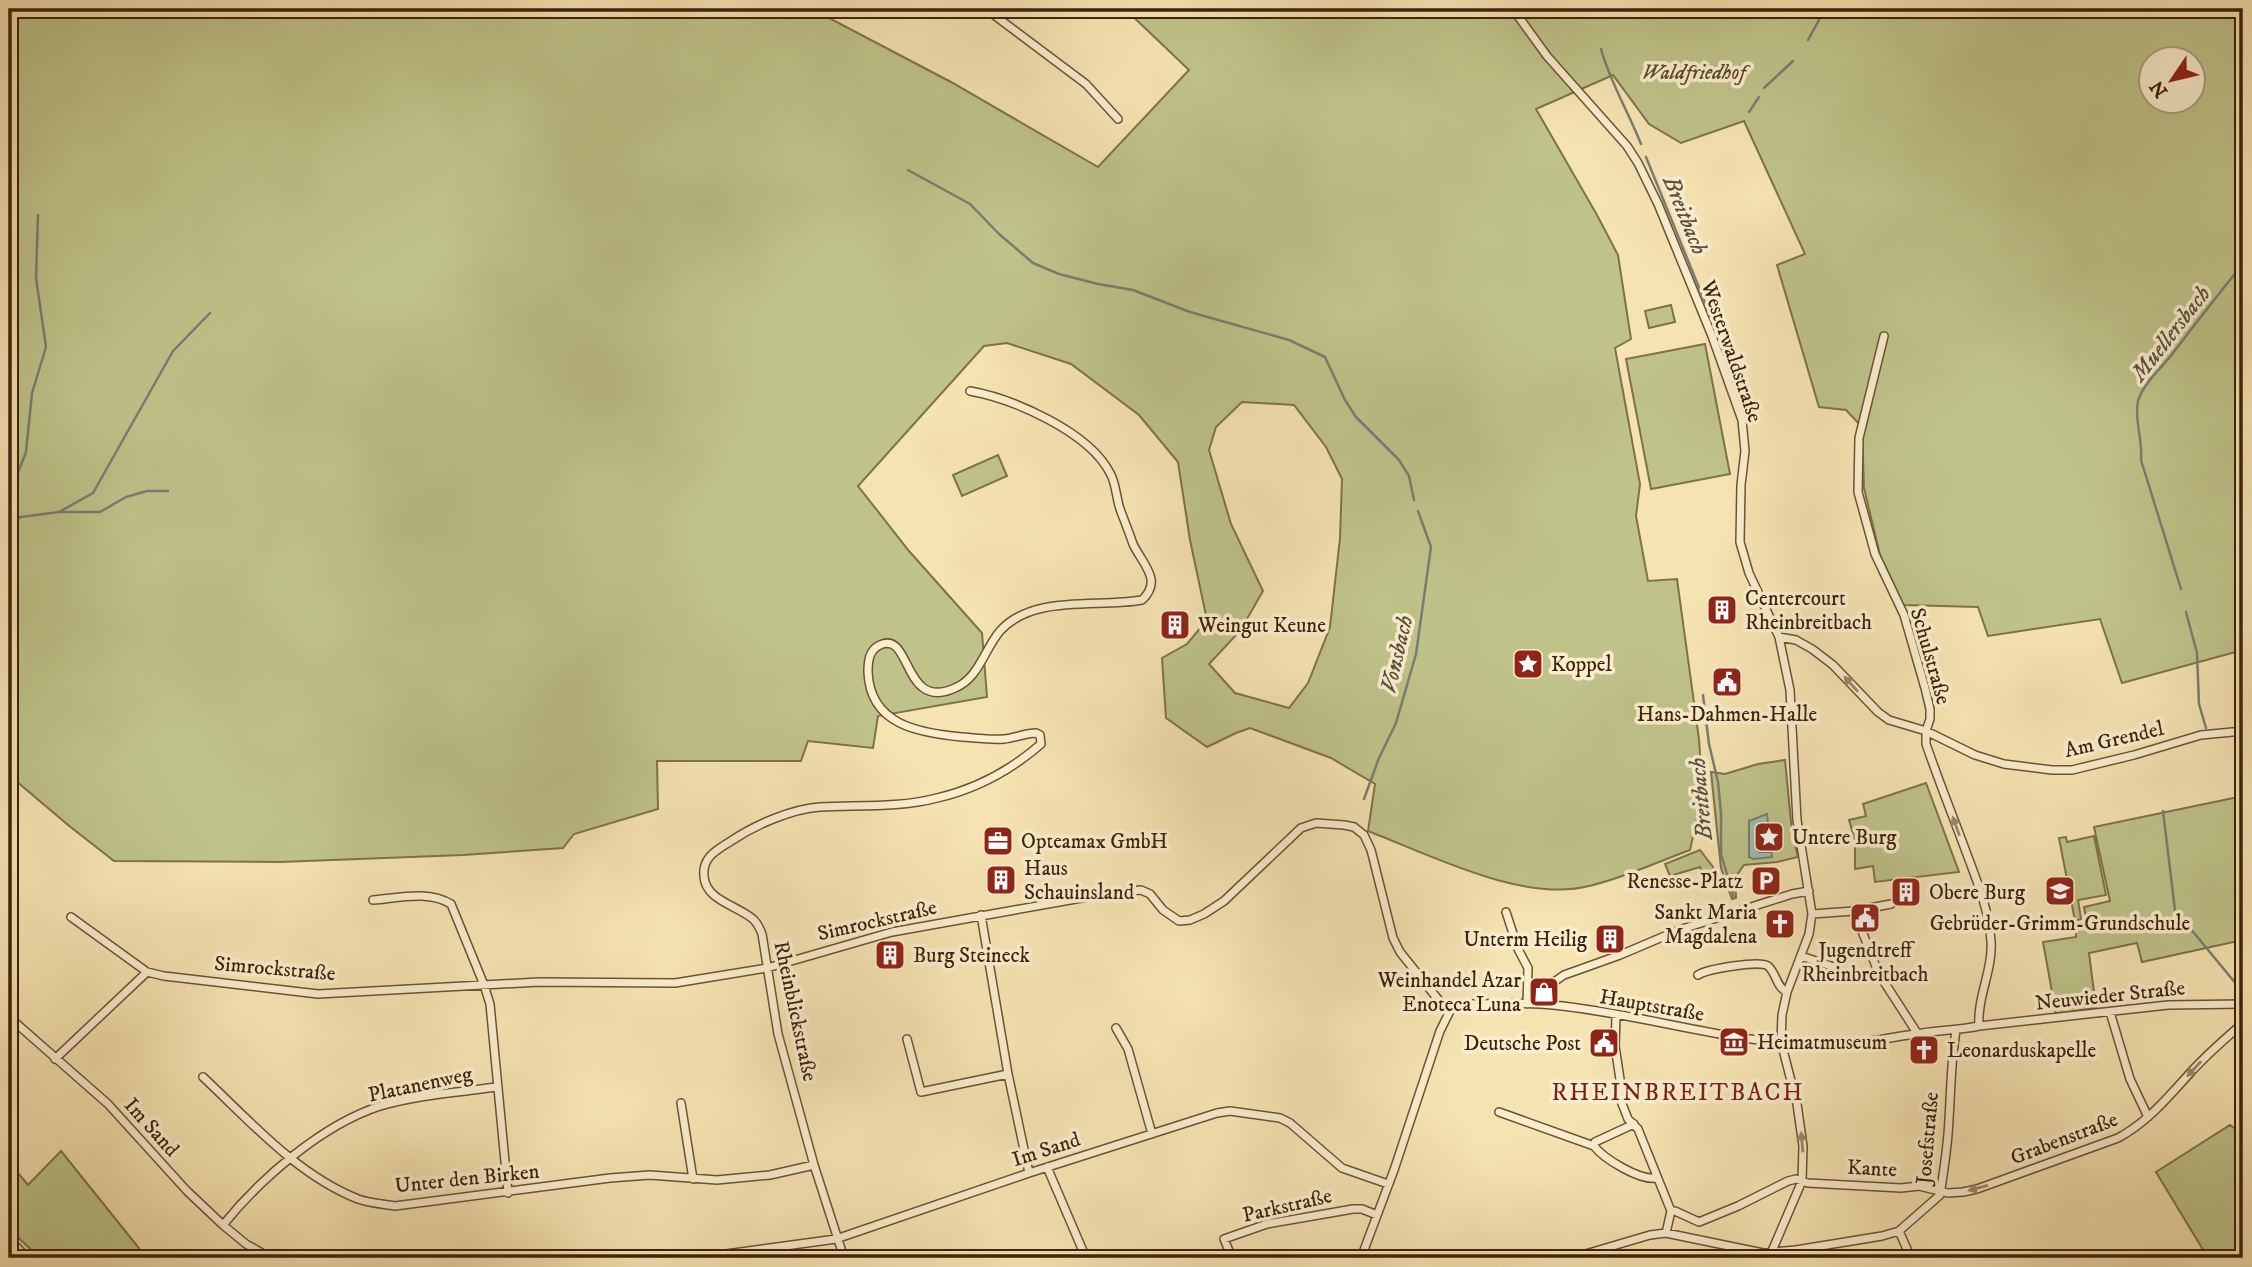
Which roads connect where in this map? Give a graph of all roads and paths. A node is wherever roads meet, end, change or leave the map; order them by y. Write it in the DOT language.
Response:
graph roads {
  1 [pos="986,9"];
  2 [pos="1513,9"];
  3 [pos="1118,119"];
  4 [pos="1884,336"];
  5 [pos="970,391"];
  6 [pos="1779,637"];
  7 [pos="1926,731"];
  8 [pos="2243,731"];
  9 [pos="1809,891"];
  10 [pos="373,900"];
  11 [pos="1891,904"];
  12 [pos="1854,911"];
  13 [pos="1506,912"];
  14 [pos="1812,914"];
  15 [pos="981,915"];
  16 [pos="71,917"];
  17 [pos="1801,956"];
  18 [pos="767,968"];
  19 [pos="147,972"];
  20 [pos="1698,975"];
  21 [pos="1851,979"];
  22 [pos="484,985"];
  23 [pos="1787,992"];
  24 [pos="1527,1004"];
  25 [pos="2243,1004"];
  26 [pos="1553,1005"];
  27 [pos="2110,1012"];
  28 [pos="1449,1013"];
  29 [pos="1616,1016"];
  30 [pos="9,1017"];
  31 [pos="2243,1023"];
  32 [pos="1979,1026"];
  33 [pos="1115,1028"];
  34 [pos="1956,1031"];
  35 [pos="1915,1034"];
  36 [pos="907,1039"];
  37 [pos="1781,1042"];
  38 [pos="55,1059"];
  39 [pos="1008,1074"];
  40 [pos="203,1077"];
  41 [pos="497,1087"];
  42 [pos="681,1103"];
  43 [pos="1499,1112"];
  44 [pos="2148,1117"];
  45 [pos="1634,1124"];
  46 [pos="1152,1134"];
  47 [pos="1594,1146"];
  48 [pos="291,1158"];
  49 [pos="814,1165"];
  50 [pos="1047,1167"];
  51 [pos="1029,1172"];
  52 [pos="1657,1178"];
  53 [pos="693,1179"];
  54 [pos="1801,1181"];
  55 [pos="1388,1184"];
  56 [pos="1941,1191"];
  57 [pos="508,1192"];
  58 [pos="1671,1211"];
  59 [pos="1377,1215"];
  60 [pos="223,1225"];
  61 [pos="1899,1231"];
  62 [pos="1666,1233"];
  63 [pos="9,1239"];
  64 [pos="836,1239"];
  65 [pos="1770,1255"];
  66 [pos="1786,1255"];
  67 [pos="27,1258"];
  68 [pos="271,1258"];
  69 [pos="697,1258"];
  70 [pos="844,1258"];
  71 [pos="1086,1258"];
  72 [pos="1232,1258"];
  73 [pos="1361,1258"];
  74 [pos="1572,1258"];
  75 [pos="1911,1258"];
  1 -- 3 [label="street"];
  2 -- 6 [label="street, Westerwaldstraße"];
  4 -- 7 [label="street, Schulstraße"];
  5 -- 18 [label="street, Rheinblickstraße"];
  7 -- 6 [label="street, Am Grendel, one-way"];
  6 -- 9 [label="street, Westerwaldstraße"];
  7 -- 8 [label="street, Am Grendel"];
  32 -- 7 [label="street, Schulstraße, one-way"];
  9 -- 14 [label="street, Westerwaldstraße"];
  9 -- 26 [label="street"];
  10 -- 22 [label="street"];
  11 -- 12 [label="street"];
  12 -- 14 [label="street"];
  12 -- 35 [label="street"];
  13 -- 24 [label="street"];
  14 -- 17 [label="street, Westerwaldstraße"];
  15 -- 18 [label="street, Simrockstraße"];
  15 -- 28 [label="street, Simrockstraße"];
  15 -- 39 [label="street"];
  16 -- 19 [label="street, Simrockstraße"];
  17 -- 21 [label="street"];
  17 -- 23 [label="street, Westerwaldstraße"];
  18 -- 22 [label="street, Simrockstraße"];
  18 -- 49 [label="street, Rheinblickstraße"];
  19 -- 22 [label="street, Simrockstraße"];
  19 -- 38 [label="street"];
  20 -- 23 [label="street"];
  22 -- 41 [label="street"];
  23 -- 37 [label="street, Westerwaldstraße"];
  24 -- 26 [label="street, Hauptstraße"];
  24 -- 28 [label="street, Hauptstraße"];
  25 -- 27 [label="street, Neuwieder Straße"];
  26 -- 29 [label="street, Hauptstraße"];
  27 -- 32 [label="street, Neuwieder Straße"];
  27 -- 44 [label="street"];
  28 -- 55 [label="street"];
  29 -- 37 [label="street, Hauptstraße"];
  29 -- 45 [label="street"];
  30 -- 38 [label="street, Im Sand"];
  31 -- 44 [label="street, Grabenstraße, one-way"];
  32 -- 34 [label="street, Hauptstraße"];
  33 -- 46 [label="street"];
  34 -- 35 [label="street, Hauptstraße"];
  34 -- 56 [label="street, Josefstraße"];
  35 -- 37 [label="street, Hauptstraße"];
  36 -- 39 [label="street"];
  54 -- 37 [label="street, Westerwaldstraße, one-way"];
  38 -- 60 [label="street, Im Sand"];
  39 -- 51 [label="street"];
  40 -- 48 [label="street, Unter den Birken"];
  41 -- 48 [label="street, Platanenweg"];
  41 -- 57 [label="street"];
  42 -- 53 [label="street"];
  43 -- 47 [label="street"];
  44 -- 56 [label="street, Grabenstraße, one-way"];
  45 -- 47 [label="street"];
  45 -- 52 [label="street"];
  46 -- 50 [label="street, Im Sand"];
  46 -- 55 [label="street, Im Sand"];
  47 -- 52 [label="street"];
  48 -- 57 [label="street, Unter den Birken"];
  48 -- 60 [label="street, Platanenweg"];
  49 -- 53 [label="street, Unter den Birken"];
  49 -- 64 [label="street, Rheinblickstraße"];
  50 -- 51 [label="street, Im Sand"];
  50 -- 71 [label="street"];
  51 -- 64 [label="street, Im Sand"];
  52 -- 58 [label="street"];
  53 -- 57 [label="street, Unter den Birken"];
  54 -- 56 [label="street, Kante"];
  54 -- 58 [label="street"];
  54 -- 65 [label="street, Westerwaldstraße"];
  55 -- 59 [label="street"];
  56 -- 61 [label="street, Josefstraße"];
  58 -- 62 [label="street"];
  59 -- 72 [label="street, Parkstraße"];
  59 -- 73 [label="street"];
  60 -- 68 [label="street, Im Sand"];
  61 -- 66 [label="street, Josefstraße"];
  61 -- 75 [label="street"];
  62 -- 65 [label="street, Josefstraße"];
  62 -- 74 [label="street, Josefstraße"];
  63 -- 67 [label="street"];
  64 -- 69 [label="street, Im Sand"];
  64 -- 70 [label="street, Rheinblickstraße"];
  65 -- 66 [label="street, Josefstraße"];
}
